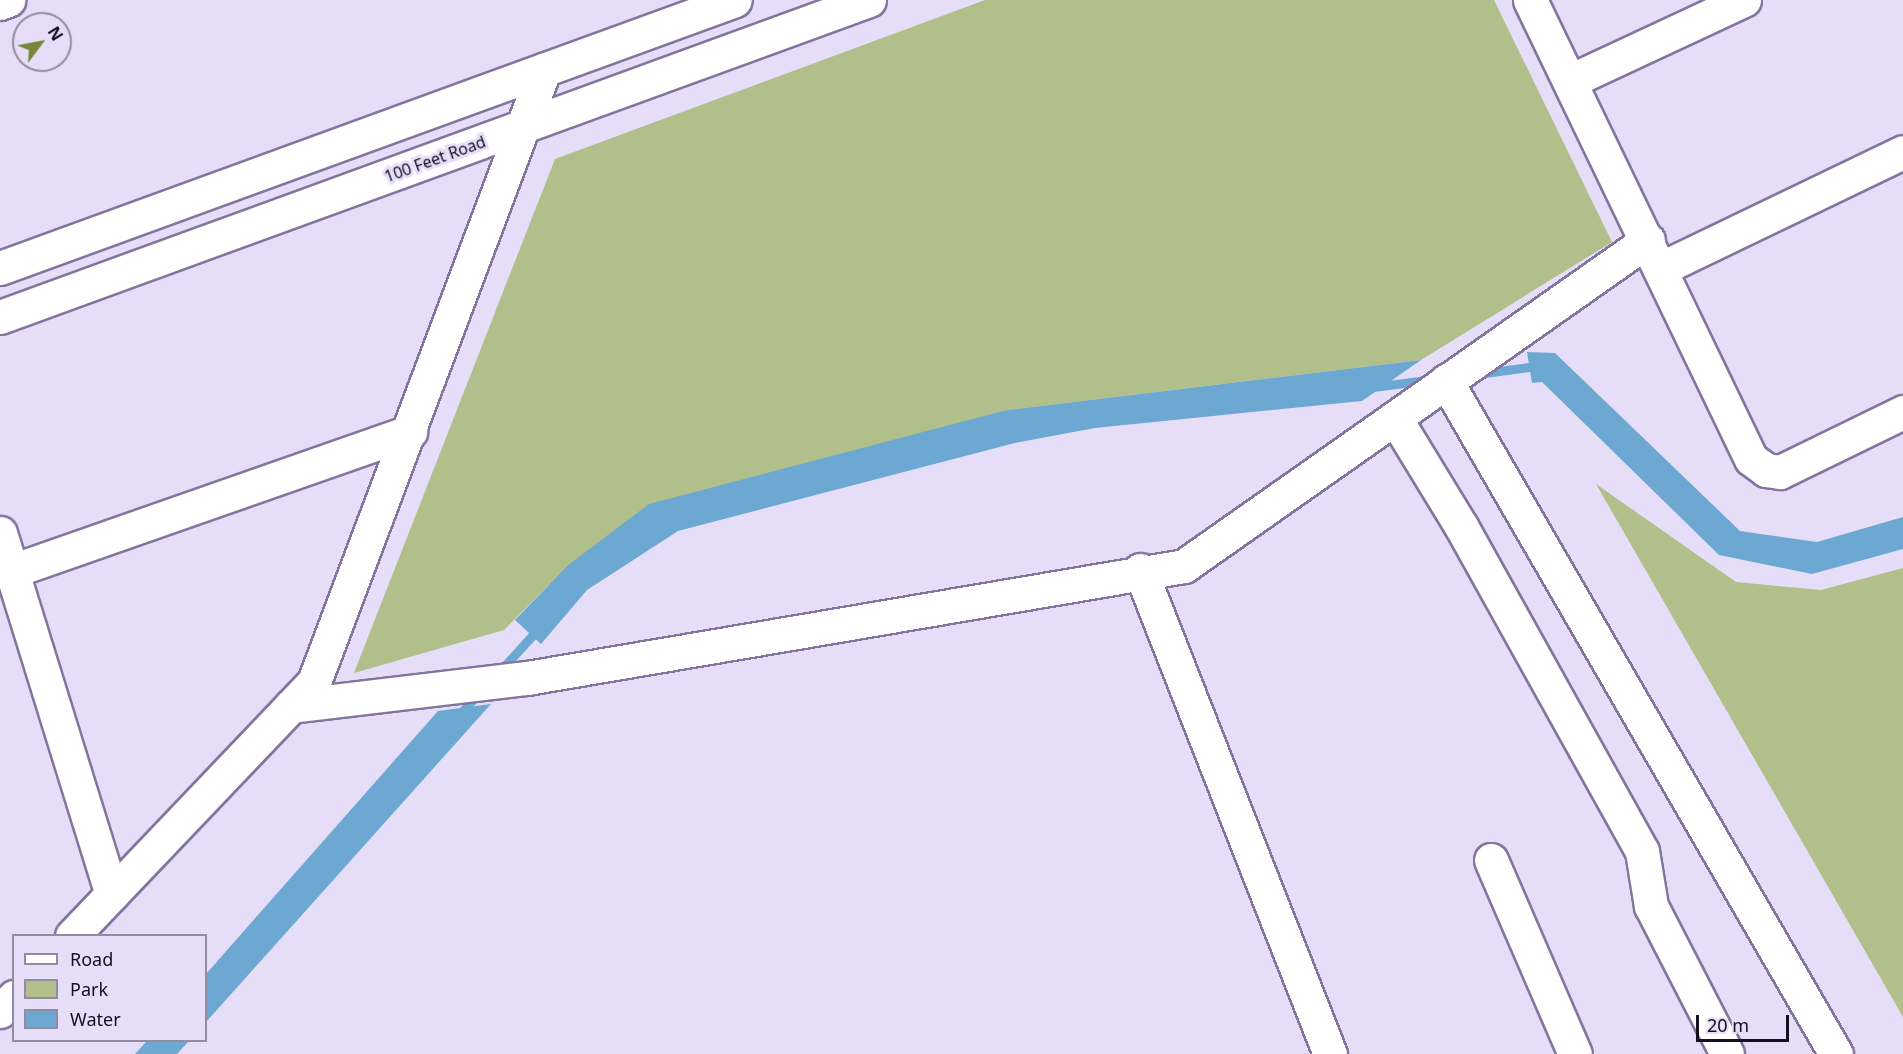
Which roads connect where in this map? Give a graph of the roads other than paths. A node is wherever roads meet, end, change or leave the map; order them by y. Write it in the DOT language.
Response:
graph roads {
  1 [pos="8,0"];
  2 [pos="735,0"];
  3 [pos="869,0"];
  4 [pos="1530,0"];
  5 [pos="1744,0"];
  6 [pos="0,3"];
  7 [pos="544,70"];
  8 [pos="1570,81"];
  9 [pos="523,127"];
  10 [pos="1903,152"];
  11 [pos="1655,254"];
  12 [pos="0,268"];
  13 [pos="0,317"];
  14 [pos="1446,381"];
  15 [pos="1403,412"];
  16 [pos="1903,412"];
  17 [pos="410,432"];
  18 [pos="0,533"];
  19 [pos="1140,570"];
  20 [pos="12,571"];
  21 [pos="291,706"];
  22 [pos="1491,860"];
  23 [pos="112,894"];
  24 [pos="74,934"];
  25 [pos="12,999"];
  26 [pos="0,1011"];
  27 [pos="1330,1054"];
  28 [pos="1575,1054"];
  29 [pos="1727,1054"];
  30 [pos="1836,1054"];
  1 -- 6 [label="street"];
  2 -- 7 [label="street"];
  3 -- 9 [label="street, 100 Feet Road"];
  4 -- 8 [label="street"];
  5 -- 8 [label="street"];
  7 -- 9 [label="street"];
  7 -- 12 [label="street"];
  8 -- 11 [label="street"];
  9 -- 13 [label="street, 100 Feet Road"];
  9 -- 17 [label="street"];
  10 -- 11 [label="street"];
  11 -- 14 [label="street"];
  11 -- 16 [label="street"];
  14 -- 15 [label="street"];
  14 -- 30 [label="street"];
  15 -- 19 [label="street"];
  15 -- 29 [label="street"];
  17 -- 20 [label="street"];
  17 -- 21 [label="street"];
  18 -- 20 [label="street"];
  19 -- 21 [label="street"];
  19 -- 27 [label="street"];
  20 -- 23 [label="street"];
  21 -- 23 [label="street"];
  22 -- 28 [label="street"];
  23 -- 24 [label="street"];
  25 -- 26 [label="street"];
}
